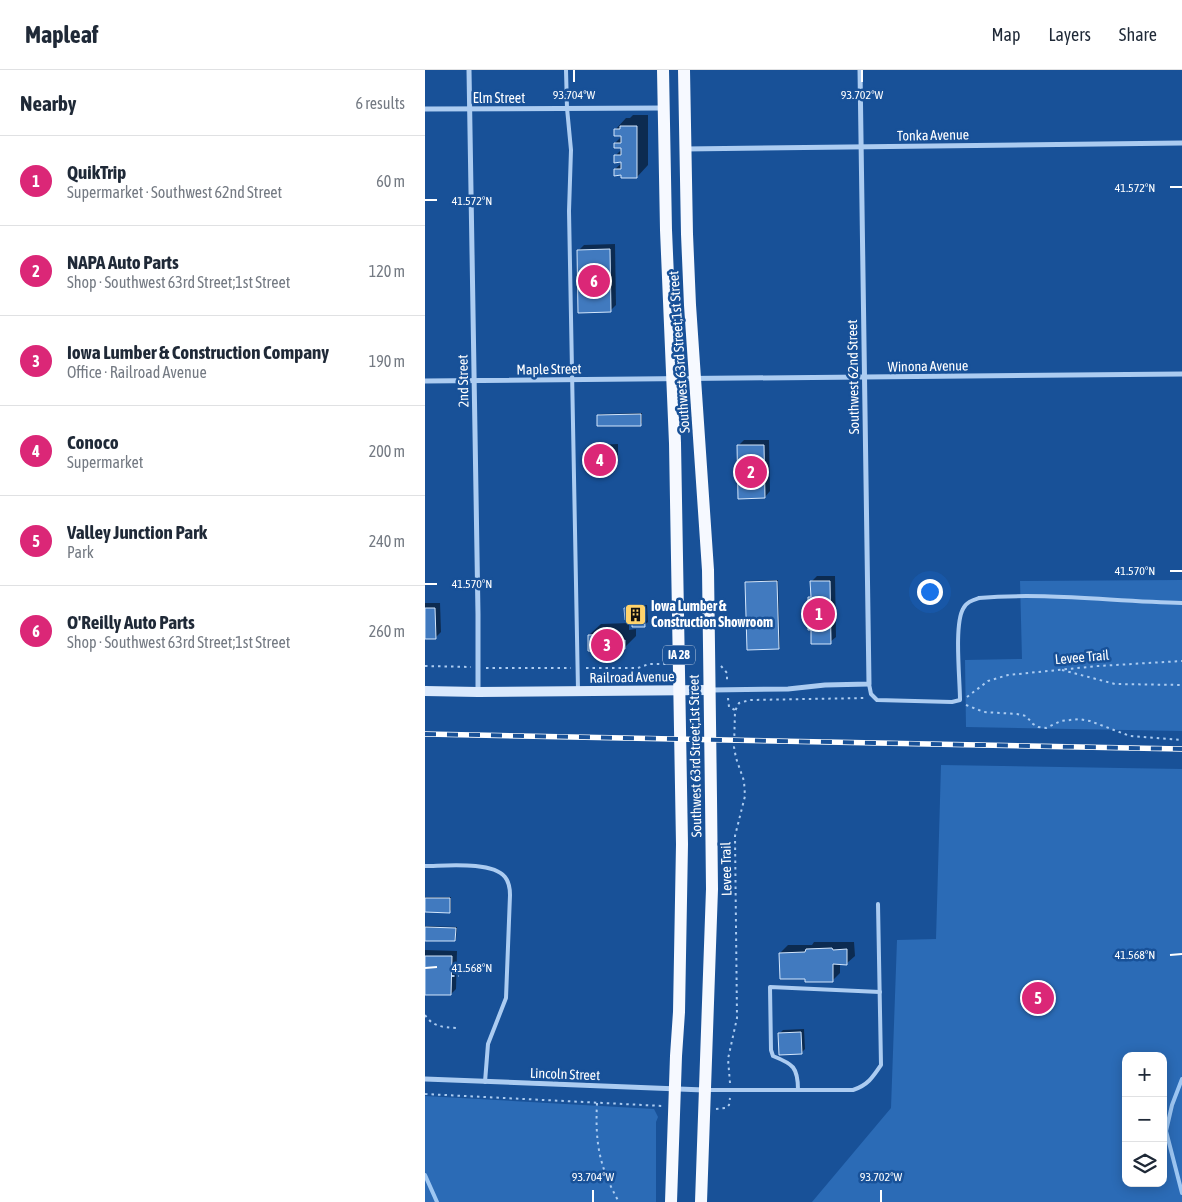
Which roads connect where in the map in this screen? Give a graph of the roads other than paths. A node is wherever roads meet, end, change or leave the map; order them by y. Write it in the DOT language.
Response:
graph roads {
  1 [pos="469,70"];
  2 [pos="566,70"];
  3 [pos="663,70"];
  4 [pos="684,70"];
  5 [pos="860,70"];
  6 [pos="567,108"];
  7 [pos="664,108"];
  8 [pos="425,109"];
  9 [pos="469,109"];
  10 [pos="1182,144"];
  11 [pos="861,147"];
  12 [pos="685,149"];
  13 [pos="1182,374"];
  14 [pos="865,378"];
  15 [pos="673,379"];
  16 [pos="695,379"];
  17 [pos="572,380"];
  18 [pos="425,381"];
  19 [pos="474,381"];
  20 [pos="1182,603"];
  21 [pos="869,684"];
  22 [pos="680,690"];
  23 [pos="709,690"];
  24 [pos="425,691"];
  25 [pos="578,691"];
  26 [pos="478,692"];
  27 [pos="425,866"];
  28 [pos="878,904"];
  29 [pos="880,992"];
  30 [pos="425,1079"];
  31 [pos="485,1082"];
  32 [pos="675,1089"];
  33 [pos="705,1090"];
  34 [pos="799,1090"];
  35 [pos="671,1202"];
  36 [pos="701,1202"];
  1 -- 9 [label="street, 2nd Street"];
  2 -- 6 [label="lane"];
  3 -- 7 [label="main road, Southwest 63rd Street;1st Street / IA 28"];
  4 -- 12 [label="main road, Southwest 63rd Street;1st Street / IA 28"];
  5 -- 11 [label="street, Southwest 62nd Street"];
  6 -- 7 [label="street, Elm Street"];
  6 -- 9 [label="street, Elm Street"];
  6 -- 17 [label="lane"];
  7 -- 15 [label="main road, Southwest 63rd Street;1st Street / IA 28"];
  8 -- 9 [label="street, Elm Street"];
  9 -- 19 [label="street, 2nd Street"];
  10 -- 11 [label="street, Tonka Avenue"];
  11 -- 12 [label="street, Tonka Avenue"];
  11 -- 14 [label="street, Southwest 62nd Street"];
  12 -- 16 [label="main road, Southwest 63rd Street;1st Street / IA 28"];
  13 -- 14 [label="street, Winona Avenue"];
  14 -- 16 [label="street, Winona Avenue"];
  14 -- 21 [label="street, Southwest 62nd Street"];
  15 -- 16 [label="street, Winona Avenue"];
  15 -- 17 [label="street, Maple Street"];
  15 -- 22 [label="main road, Southwest 63rd Street;1st Street / IA 28"];
  16 -- 23 [label="main road, Southwest 63rd Street;1st Street / IA 28"];
  17 -- 19 [label="street, Maple Street"];
  17 -- 25 [label="lane"];
  18 -- 19 [label="street, Maple Street"];
  19 -- 26 [label="street, 2nd Street"];
  20 -- 21 [label="lane"];
  21 -- 23 [label="street, Railroad Avenue"];
  22 -- 23 [label="main road, Railroad Avenue"];
  22 -- 25 [label="main road, Railroad Avenue"];
  22 -- 32 [label="main road, Southwest 63rd Street;1st Street / IA 28"];
  23 -- 33 [label="main road, Southwest 63rd Street;1st Street / IA 28"];
  24 -- 26 [label="main road, Railroad Avenue"];
  25 -- 26 [label="main road, Railroad Avenue"];
  27 -- 31 [label="lane"];
  28 -- 29 [label="lane"];
  29 -- 34 [label="lane"];
  29 -- 34 [label="lane"];
  30 -- 31 [label="street, Lincoln Street"];
  31 -- 32 [label="street, Lincoln Street"];
  32 -- 33 [label="street, Lincoln Street"];
  32 -- 35 [label="main road, Southwest 63rd Street;1st Street / IA 28"];
  33 -- 34 [label="lane"];
  33 -- 36 [label="main road, Southwest 63rd Street;1st Street / IA 28"];
}
